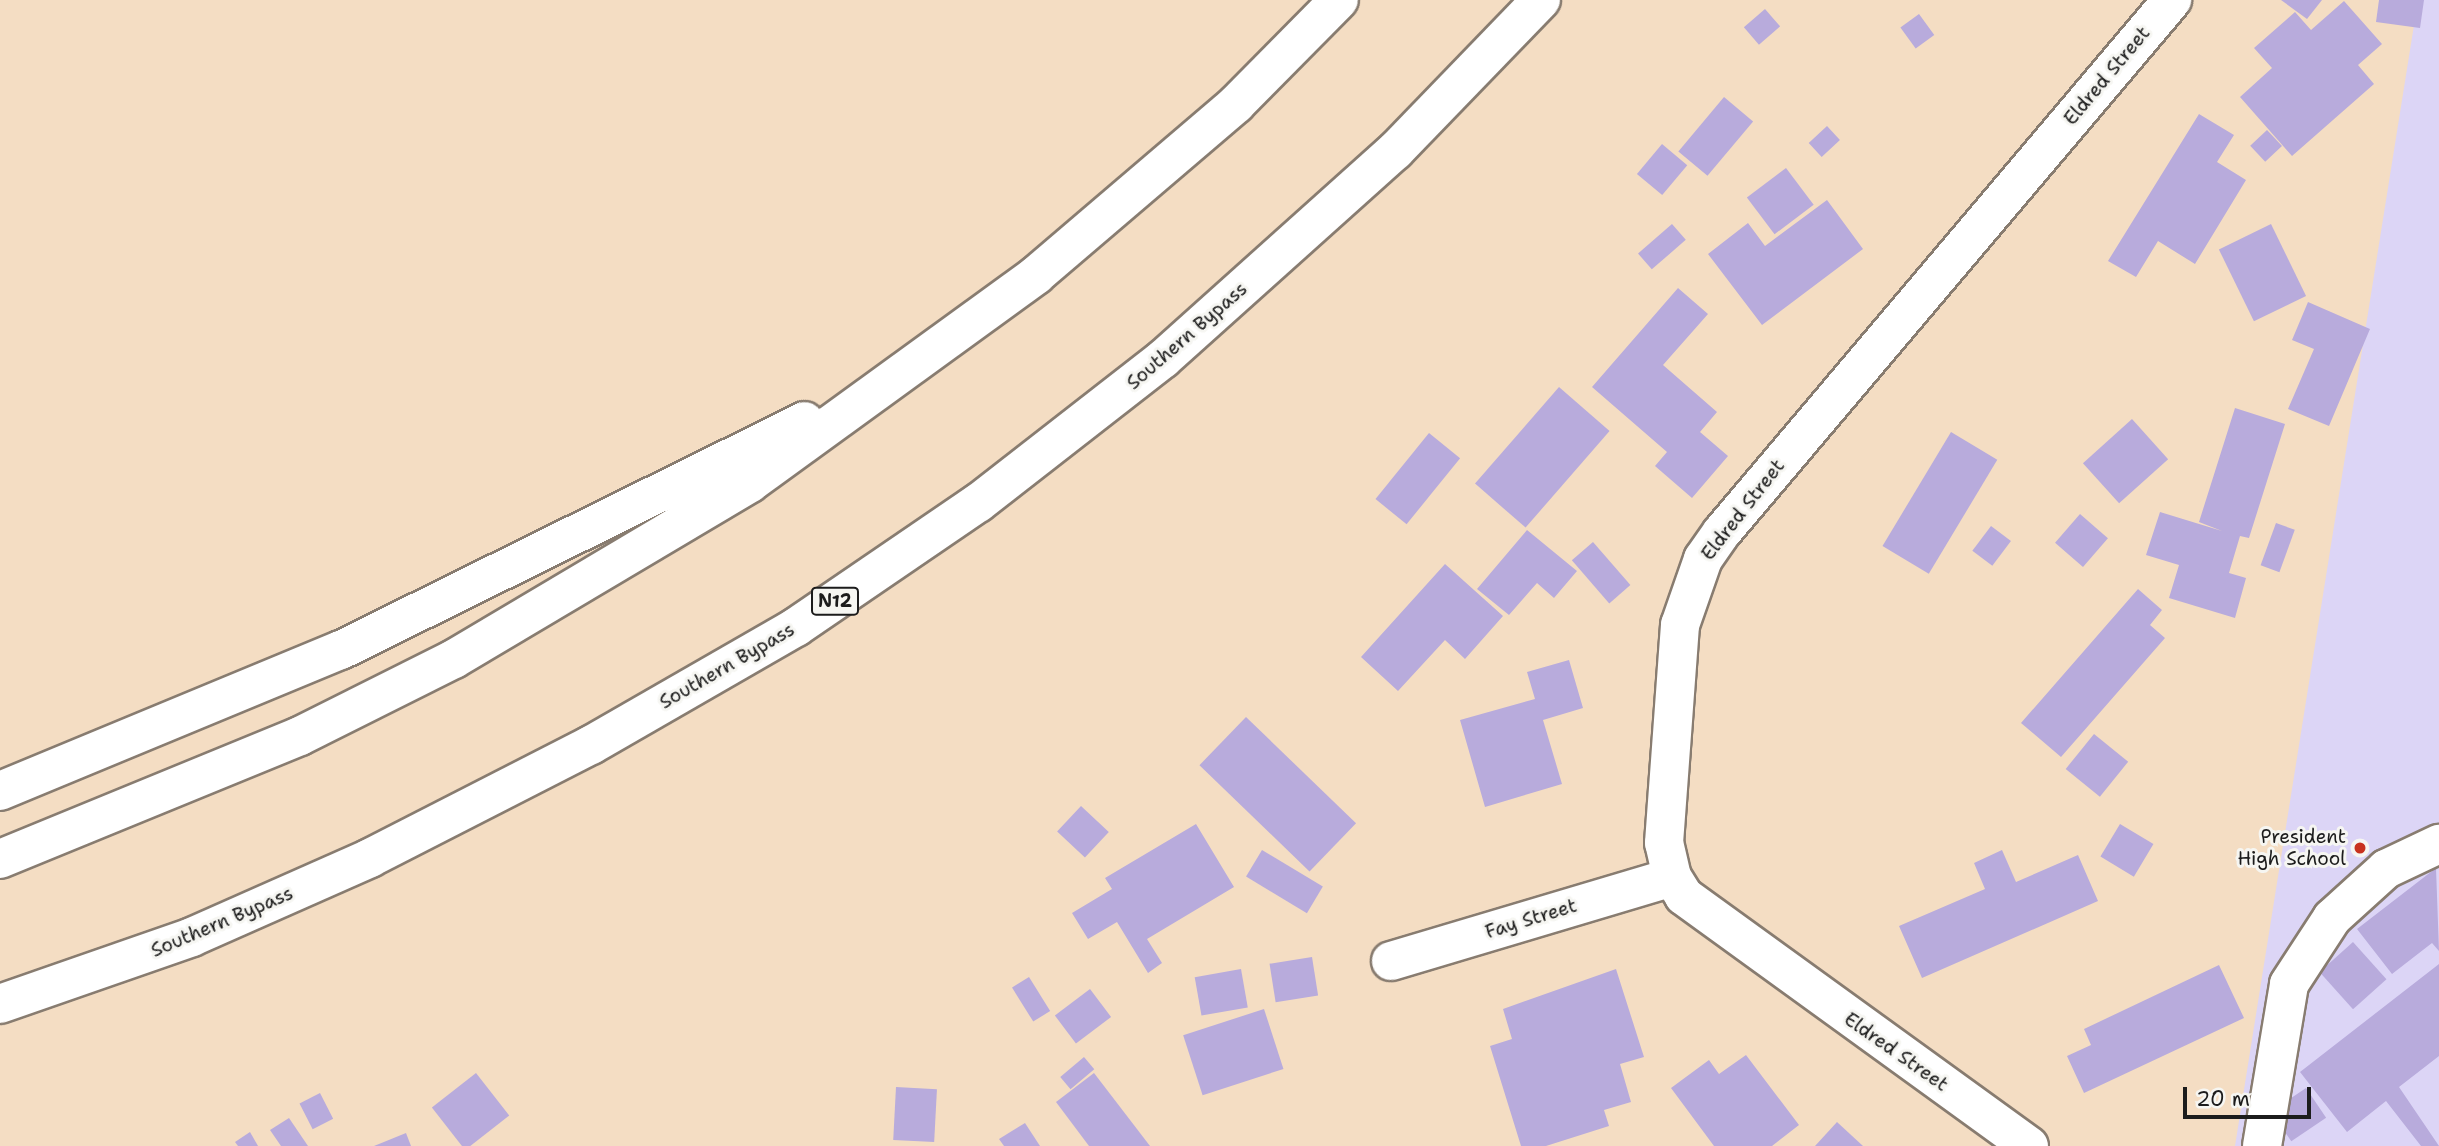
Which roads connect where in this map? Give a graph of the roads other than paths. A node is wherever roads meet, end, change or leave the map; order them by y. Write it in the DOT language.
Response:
graph roads {
  1 [pos="1339,0"];
  2 [pos="1541,0"];
  3 [pos="2172,0"];
  4 [pos="927,360"];
  5 [pos="0,791"];
  6 [pos="2439,844"];
  7 [pos="0,859"];
  8 [pos="1672,877"];
  9 [pos="1391,961"];
  10 [pos="0,1004"];
  11 [pos="2029,1146"];
  12 [pos="2262,1146"];
  1 -- 4 [label="main road"];
  2 -- 10 [label="main road, Southern Bypass / N12"];
  3 -- 8 [label="main road, Eldred Street"];
  4 -- 5 [label="main road"];
  4 -- 7 [label="main road"];
  6 -- 12 [label="main road"];
  8 -- 9 [label="main road, Fay Street"];
  8 -- 11 [label="main road, Eldred Street"];
}
